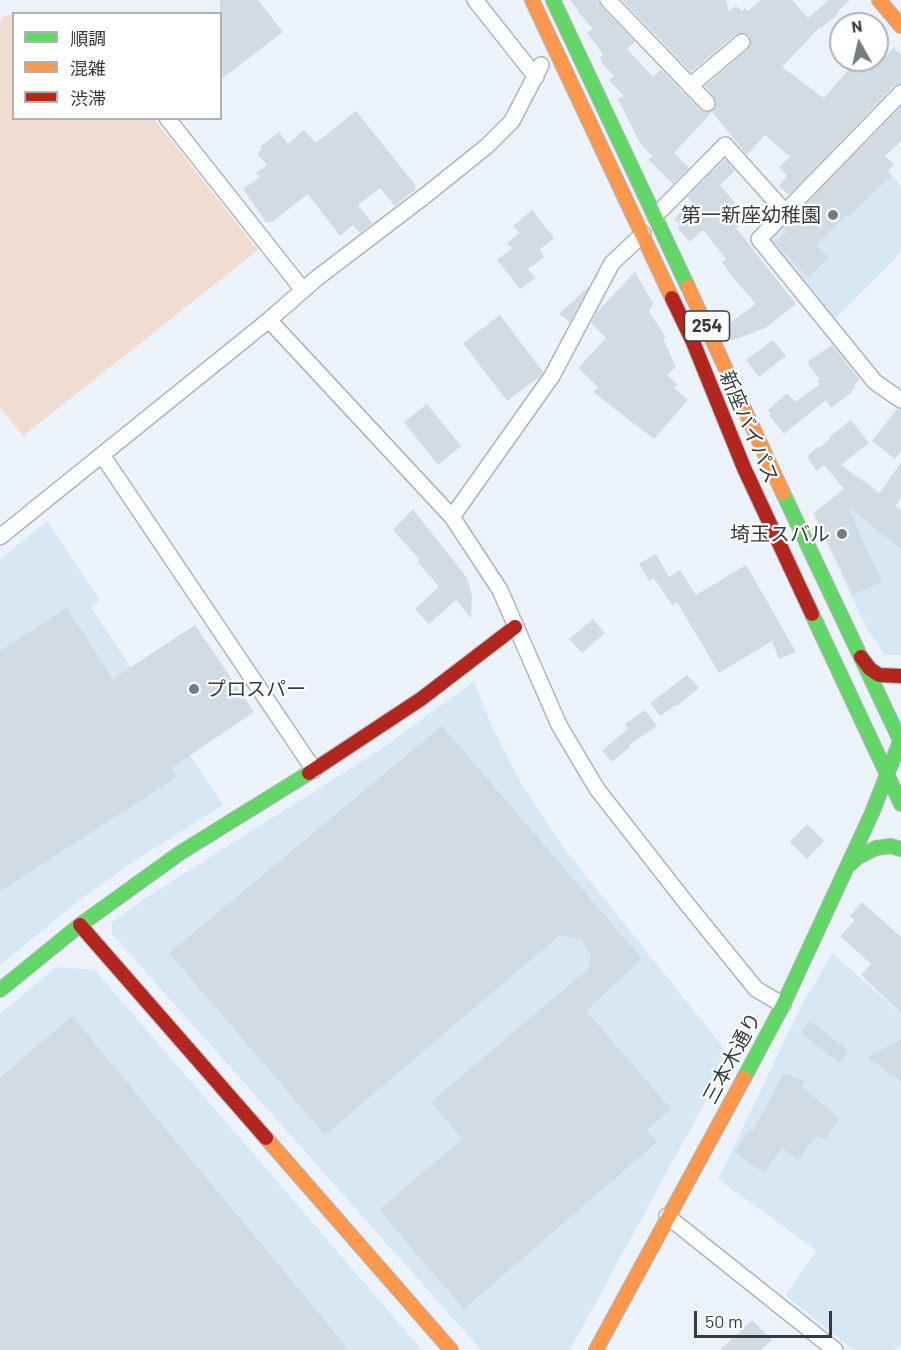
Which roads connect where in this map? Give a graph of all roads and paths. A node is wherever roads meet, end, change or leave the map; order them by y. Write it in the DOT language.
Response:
graph roads {
  1 [pos="475,0"];
  2 [pos="532,0"];
  3 [pos="553,0"];
  4 [pos="608,0"];
  5 [pos="879,0"];
  6 [pos="901,26"];
  7 [pos="742,42"];
  8 [pos="690,86"];
  9 [pos="901,93"];
  10 [pos="707,103"];
  11 [pos="169,120"];
  12 [pos="786,213"];
  13 [pos="655,216"];
  14 [pos="643,234"];
  15 [pos="303,290"];
  16 [pos="269,320"];
  17 [pos="901,400"];
  18 [pos="102,456"];
  19 [pos="452,517"];
  20 [pos="0,537"];
  21 [pos="515,627"];
  22 [pos="858,654"];
  23 [pos="901,676"];
  24 [pos="901,740"];
  25 [pos="314,770"];
  26 [pos="887,776"];
  27 [pos="901,804"];
  28 [pos="901,849"];
  29 [pos="848,866"];
  30 [pos="80,925"];
  31 [pos="0,990"];
  32 [pos="783,1005"];
  33 [pos="667,1216"];
  34 [pos="451,1350"];
  35 [pos="596,1350"];
  36 [pos="835,1350"];
  1 -- 15 [label="street"];
  2 -- 14 [label="main road, 新座バイパス / 254"];
  3 -- 13 [label="main road, 新座バイパス / 254"];
  4 -- 8 [label="street"];
  5 -- 6 [label="main road"];
  7 -- 8 [label="street"];
  8 -- 10 [label="street"];
  9 -- 12 [label="street"];
  11 -- 15 [label="street"];
  12 -- 13 [label="street"];
  12 -- 17 [label="street"];
  13 -- 22 [label="main road, 新座バイパス / 254"];
  14 -- 19 [label="street"];
  14 -- 26 [label="main road, 新座バイパス / 254"];
  15 -- 16 [label="street"];
  16 -- 18 [label="street"];
  16 -- 19 [label="street"];
  18 -- 20 [label="street"];
  18 -- 25 [label="street"];
  19 -- 21 [label="street"];
  21 -- 25 [label="main road"];
  21 -- 32 [label="street"];
  22 -- 23 [label="main road"];
  22 -- 24 [label="main road, 新座バイパス / 254"];
  24 -- 26 [label="main road, 三本木通り"];
  25 -- 30 [label="main road"];
  26 -- 27 [label="main road, 新座バイパス / 254"];
  26 -- 29 [label="main road, 三本木通り"];
  28 -- 29 [label="main road"];
  29 -- 32 [label="main road, 三本木通り"];
  30 -- 31 [label="main road"];
  30 -- 34 [label="main road"];
  32 -- 33 [label="main road, 三本木通り"];
  33 -- 35 [label="main road, 三本木通り"];
  33 -- 36 [label="street"];
}
